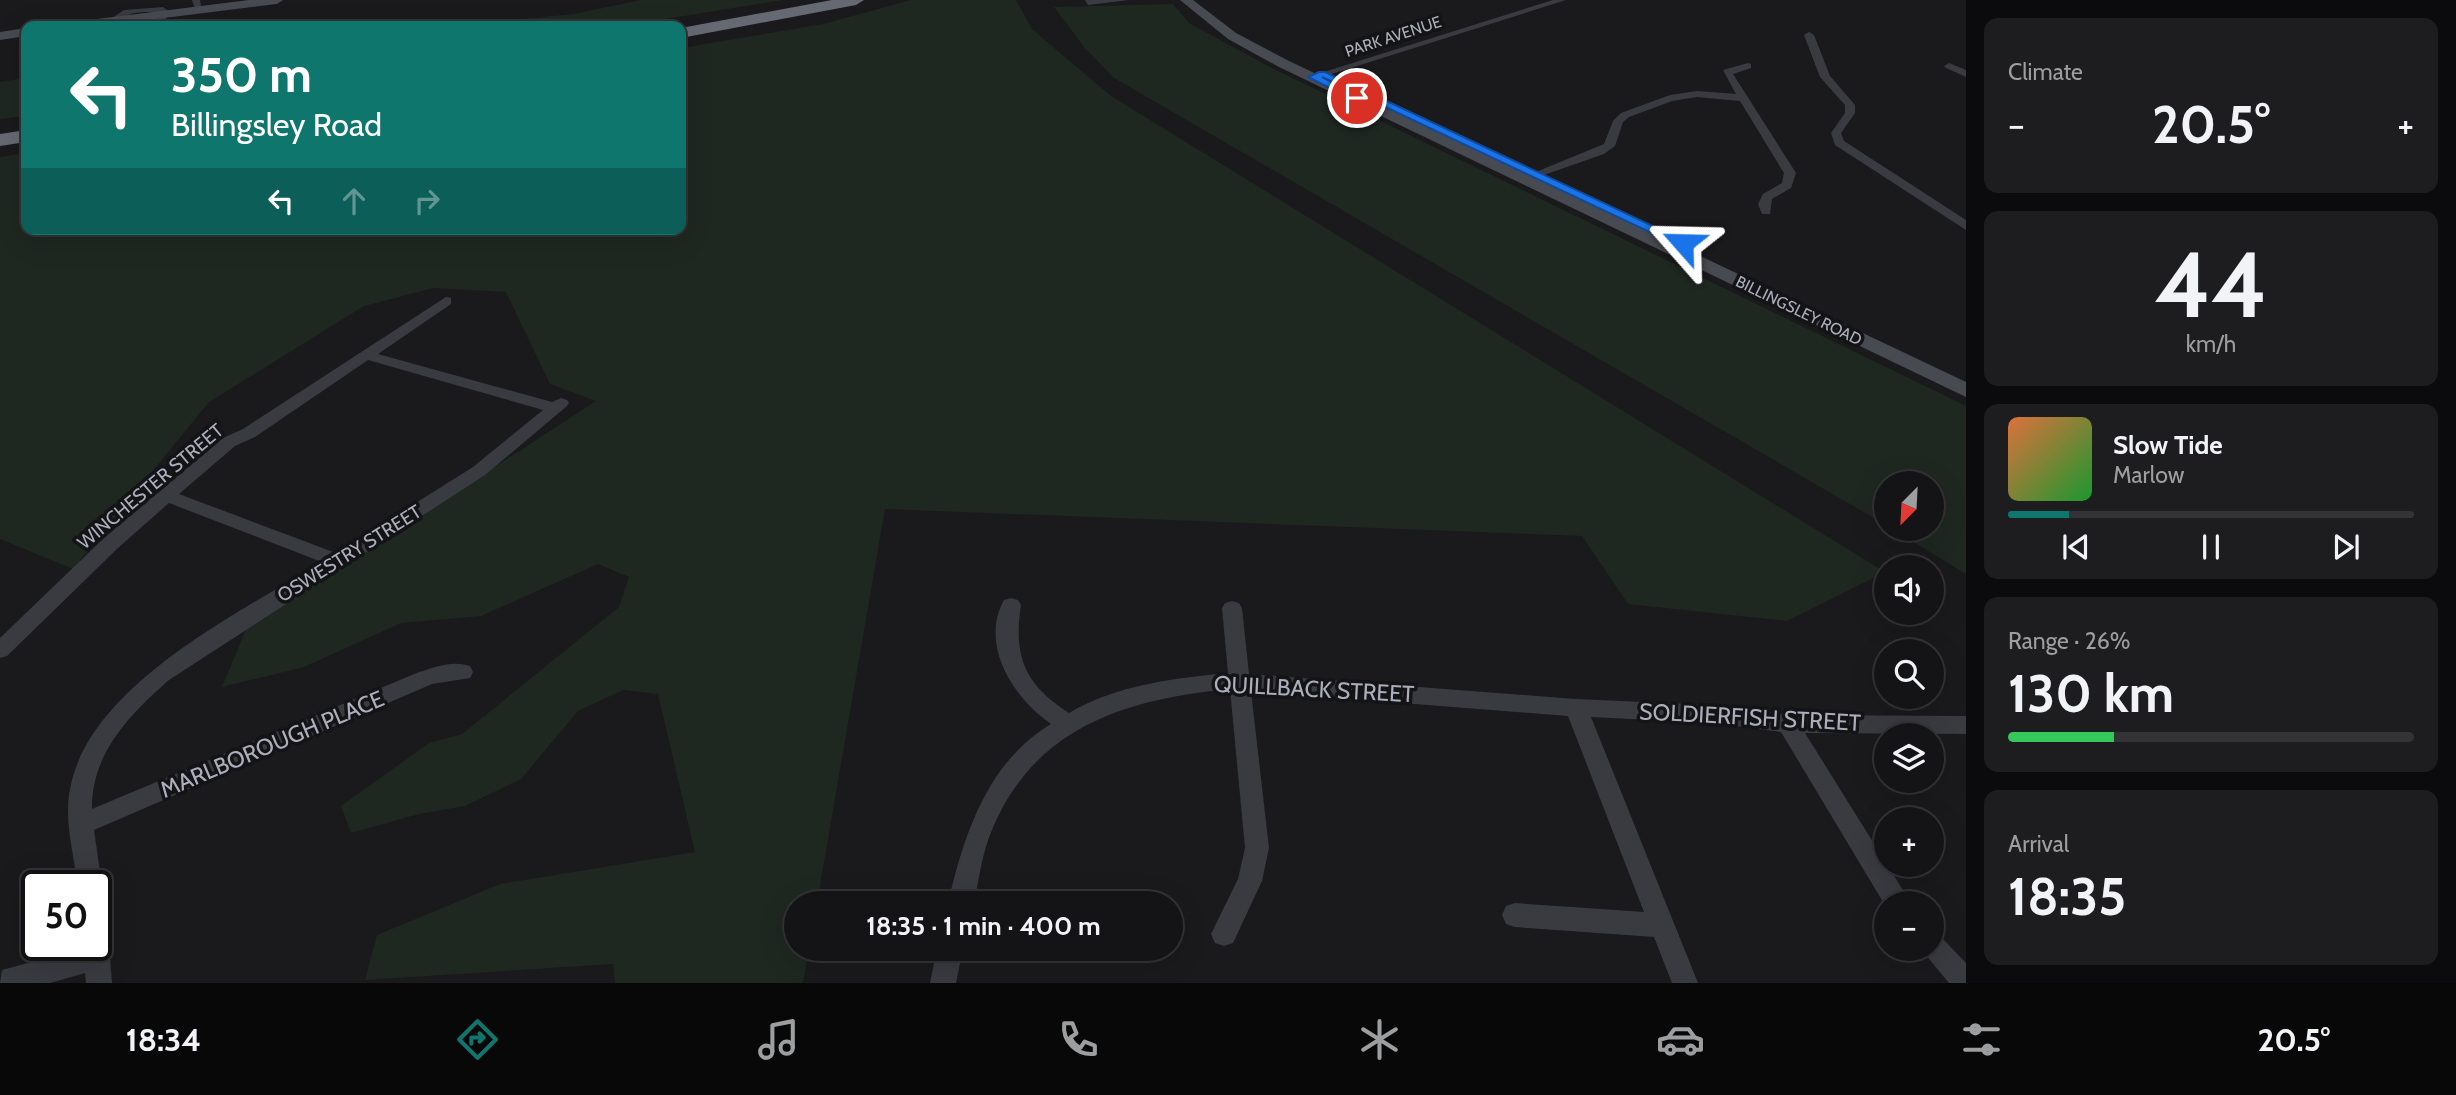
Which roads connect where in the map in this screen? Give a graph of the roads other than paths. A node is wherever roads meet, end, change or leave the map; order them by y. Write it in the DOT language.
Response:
graph roads {
  1 [pos="277,0"];
  2 [pos="822,0"];
  3 [pos="856,0"];
  4 [pos="1123,0"];
  5 [pos="1186,0"];
  6 [pos="1200,0"];
  7 [pos="1562,0"];
  8 [pos="1088,2"];
  9 [pos="197,5"];
  10 [pos="161,14"];
  11 [pos="116,21"];
  12 [pos="686,23"];
  13 [pos="686,32"];
  14 [pos="21,33"];
  15 [pos="1809,35"];
  16 [pos="0,36"];
  17 [pos="1748,66"];
  18 [pos="1950,66"];
  19 [pos="1966,74"];
  20 [pos="1317,75"];
  21 [pos="1741,98"];
  22 [pos="21,128"];
  23 [pos="0,131"];
  24 [pos="21,137"];
  25 [pos="0,140"];
  26 [pos="1537,174"];
  27 [pos="1766,211"];
  28 [pos="1966,226"];
  29 [pos="446,301"];
  30 [pos="366,355"];
  31 [pos="1966,375"];
  32 [pos="1966,390"];
  33 [pos="167,496"];
  34 [pos="338,561"];
  35 [pos="1011,605"];
  36 [pos="1231,608"];
  37 [pos="0,650"];
  38 [pos="463,672"];
  39 [pos="1240,683"];
  40 [pos="1530,704"];
  41 [pos="1576,708"];
  42 [pos="1067,723"];
  43 [pos="1788,724"];
  44 [pos="1966,725"];
  45 [pos="83,824"];
  46 [pos="88,870"];
  47 [pos="964,891"];
  48 [pos="1891,891"];
  49 [pos="1515,915"];
  50 [pos="1662,925"];
  51 [pos="1224,934"];
  52 [pos="1944,959"];
  53 [pos="947,961"];
  54 [pos="97,962"];
  55 [pos="1966,982"];
  56 [pos="2,983"];
  57 [pos="943,983"];
  58 [pos="1685,983"];
  1 -- 9 [label="main road"];
  2 -- 12 [label="highway"];
  3 -- 13 [label="highway"];
  4 -- 8 [label="street"];
  5 -- 20 [label="main road, BILLINGSLEY ROAD"];
  6 -- 20 [label="main road, BILLINGSLEY ROAD"];
  7 -- 20 [label="street, PARK AVENUE"];
  9 -- 10 [label="main road"];
  10 -- 11 [label="main road"];
  14 -- 16 [label="main road"];
  15 -- 28 [label="street"];
  17 -- 21 [label="street"];
  18 -- 19 [label="street"];
  20 -- 26 [label="main road, BILLINGSLEY ROAD"];
  20 -- 32 [label="main road, BILLINGSLEY ROAD"];
  21 -- 26 [label="street"];
  21 -- 27 [label="street"];
  22 -- 23 [label="highway"];
  24 -- 25 [label="highway"];
  26 -- 31 [label="main road, BILLINGSLEY ROAD"];
  29 -- 30 [label="street, WINCHESTER STREET"];
  30 -- 33 [label="street, WINCHESTER STREET"];
  30 -- 34 [label="street, OSWESTRY STREET"];
  33 -- 34 [label="street"];
  33 -- 37 [label="street, WINCHESTER STREET"];
  34 -- 45 [label="street, OSWESTRY STREET"];
  35 -- 42 [label="street"];
  36 -- 39 [label="street"];
  38 -- 45 [label="street, MARLBOROUGH PLACE"];
  39 -- 40 [label="street, QUILLBACK STREET"];
  39 -- 42 [label="street, QUILLBACK STREET"];
  39 -- 51 [label="street"];
  40 -- 41 [label="street, SOLDIERFISH STREET"];
  41 -- 43 [label="street, SOLDIERFISH STREET"];
  41 -- 50 [label="street"];
  42 -- 47 [label="street, QUILLBACK STREET"];
  43 -- 44 [label="street, SOLDIERFISH STREET"];
  43 -- 48 [label="street"];
  45 -- 46 [label="street, OSWESTRY STREET"];
  49 -- 50 [label="street"];
  50 -- 58 [label="street"];
  52 -- 55 [label="street"];
  53 -- 57 [label="street"];
  54 -- 56 [label="street"];
}
